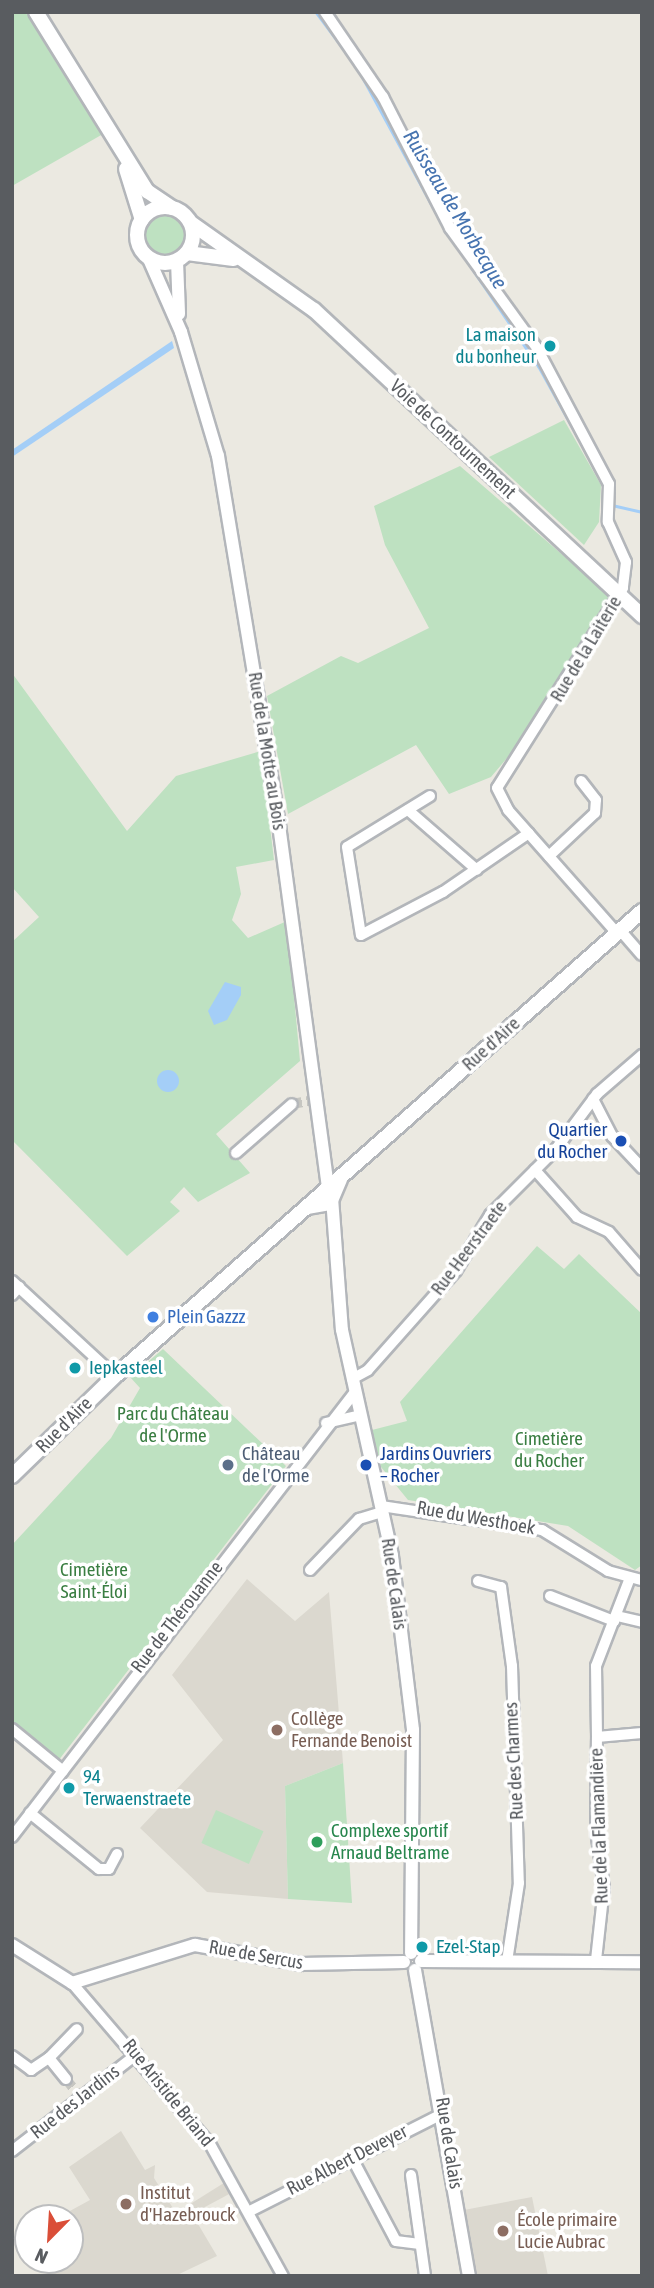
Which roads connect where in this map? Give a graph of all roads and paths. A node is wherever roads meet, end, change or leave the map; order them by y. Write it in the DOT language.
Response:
graph roads {
  1 [pos="36,12"];
  2 [pos="325,12"];
  3 [pos="116,141"];
  4 [pos="172,208"];
  5 [pos="142,220"];
  6 [pos="191,223"];
  7 [pos="182,257"];
  8 [pos="149,259"];
  9 [pos="258,269"];
  10 [pos="181,332"];
  11 [pos="619,594"];
  12 [pos="642,616"];
  13 [pos="580,781"];
  14 [pos="430,796"];
  15 [pos="408,810"];
  16 [pos="529,833"];
  17 [pos="549,856"];
  18 [pos="477,870"];
  19 [pos="642,911"];
  20 [pos="618,931"];
  21 [pos="642,955"];
  22 [pos="642,1055"];
  23 [pos="593,1099"];
  24 [pos="292,1104"];
  25 [pos="236,1153"];
  26 [pos="642,1168"];
  27 [pos="535,1170"];
  28 [pos="327,1191"];
  29 [pos="642,1270"];
  30 [pos="14,1288"];
  31 [pos="115,1376"];
  32 [pos="352,1379"];
  33 [pos="355,1392"];
  34 [pos="361,1415"];
  35 [pos="326,1423"];
  36 [pos="12,1476"];
  37 [pos="382,1509"];
  38 [pos="310,1570"];
  39 [pos="630,1578"];
  40 [pos="642,1580"];
  41 [pos="478,1581"];
  42 [pos="551,1596"];
  43 [pos="615,1618"];
  44 [pos="642,1622"];
  45 [pos="12,1729"];
  46 [pos="642,1733"];
  47 [pos="597,1737"];
  48 [pos="63,1771"];
  49 [pos="30,1813"];
  50 [pos="12,1837"];
  51 [pos="117,1854"];
  52 [pos="12,1945"];
  53 [pos="596,1960"];
  54 [pos="413,1961"];
  55 [pos="507,1961"];
  56 [pos="642,1962"];
  57 [pos="72,1983"];
  58 [pos="77,2029"];
  59 [pos="137,2054"];
  60 [pos="12,2056"];
  61 [pos="49,2058"];
  62 [pos="66,2080"];
  63 [pos="444,2113"];
  64 [pos="12,2151"];
  65 [pos="352,2158"];
  66 [pos="411,2175"];
  67 [pos="252,2210"];
  68 [pos="420,2244"];
  69 [pos="283,2276"];
  70 [pos="425,2276"];
  71 [pos="469,2276"];
  1 -- 3 [label="main road"];
  2 -- 11 [label="street, Rue de la Laiterie"];
  3 -- 4 [label="main road"];
  3 -- 5 [label="main road"];
  4 -- 5 [label="main road"];
  4 -- 6 [label="main road"];
  5 -- 8 [label="main road"];
  6 -- 7 [label="main road"];
  6 -- 9 [label="main road"];
  7 -- 8 [label="main road"];
  7 -- 9 [label="main road"];
  7 -- 10 [label="street, Rue de la Motte au Bois"];
  8 -- 10 [label="street, Rue de la Motte au Bois"];
  9 -- 11 [label="main road, Voie de Contournement"];
  10 -- 28 [label="street, Rue de la Motte au Bois"];
  11 -- 12 [label="main road, Voie de Contournement"];
  11 -- 16 [label="street, Rue de la Laiterie"];
  13 -- 17 [label="street"];
  14 -- 15 [label="street"];
  15 -- 18 [label="street"];
  15 -- 18 [label="street"];
  16 -- 17 [label="street, Rue de la Laiterie"];
  16 -- 18 [label="street"];
  17 -- 20 [label="street, Rue de la Laiterie"];
  19 -- 20 [label="main road, Rue d'Aire"];
  20 -- 21 [label="street, Rue de la Laiterie"];
  20 -- 28 [label="main road, Rue d'Aire"];
  22 -- 23 [label="street, Rue Heerstraete"];
  23 -- 26 [label="street"];
  23 -- 27 [label="street, Rue Heerstraete"];
  24 -- 25 [label="street"];
  27 -- 29 [label="street"];
  27 -- 32 [label="street, Rue Heerstraete"];
  28 -- 31 [label="main road, Rue d'Aire"];
  28 -- 32 [label="street, Rue de Calais"];
  30 -- 31 [label="street"];
  31 -- 36 [label="main road, Rue d'Aire"];
  32 -- 33 [label="street, Rue de Calais"];
  33 -- 34 [label="street, Rue de Calais"];
  33 -- 35 [label="street, Rue de Thérouanne"];
  34 -- 35 [label="street"];
  34 -- 37 [label="street, Rue de Calais"];
  35 -- 48 [label="street, Rue de Thérouanne"];
  37 -- 38 [label="street"];
  37 -- 39 [label="street, Rue du Westhoek"];
  37 -- 54 [label="street, Rue de Calais"];
  39 -- 40 [label="street, Rue du Westhoek"];
  39 -- 43 [label="street"];
  41 -- 55 [label="street, Rue des Charmes"];
  42 -- 43 [label="street"];
  43 -- 44 [label="street"];
  43 -- 47 [label="street"];
  45 -- 48 [label="street"];
  46 -- 47 [label="street, Rue de la Flamandière"];
  47 -- 53 [label="street, Rue de la Flamandière"];
  48 -- 49 [label="street, Rue de Thérouanne"];
  49 -- 50 [label="street, Rue de Thérouanne"];
  49 -- 51 [label="street"];
  52 -- 57 [label="street, Rue Aristide Briand"];
  53 -- 55 [label="street, Rue de Sercus"];
  53 -- 56 [label="street, Rue de Sercus"];
  54 -- 55 [label="street, Rue de Sercus"];
  54 -- 57 [label="street, Rue de Sercus"];
  54 -- 63 [label="street, Rue de Calais"];
  57 -- 59 [label="street, Rue Aristide Briand"];
  58 -- 61 [label="street"];
  59 -- 64 [label="street, Rue des Jardins"];
  59 -- 67 [label="street, Rue Aristide Briand"];
  60 -- 61 [label="street"];
  61 -- 62 [label="street"];
  63 -- 65 [label="street, Rue Albert Deveyer"];
  63 -- 71 [label="street, Rue de Calais"];
  65 -- 67 [label="street, Rue Albert Deveyer"];
  65 -- 68 [label="street"];
  66 -- 68 [label="street"];
  67 -- 69 [label="street, Rue Aristide Briand"];
  68 -- 70 [label="street"];
}
